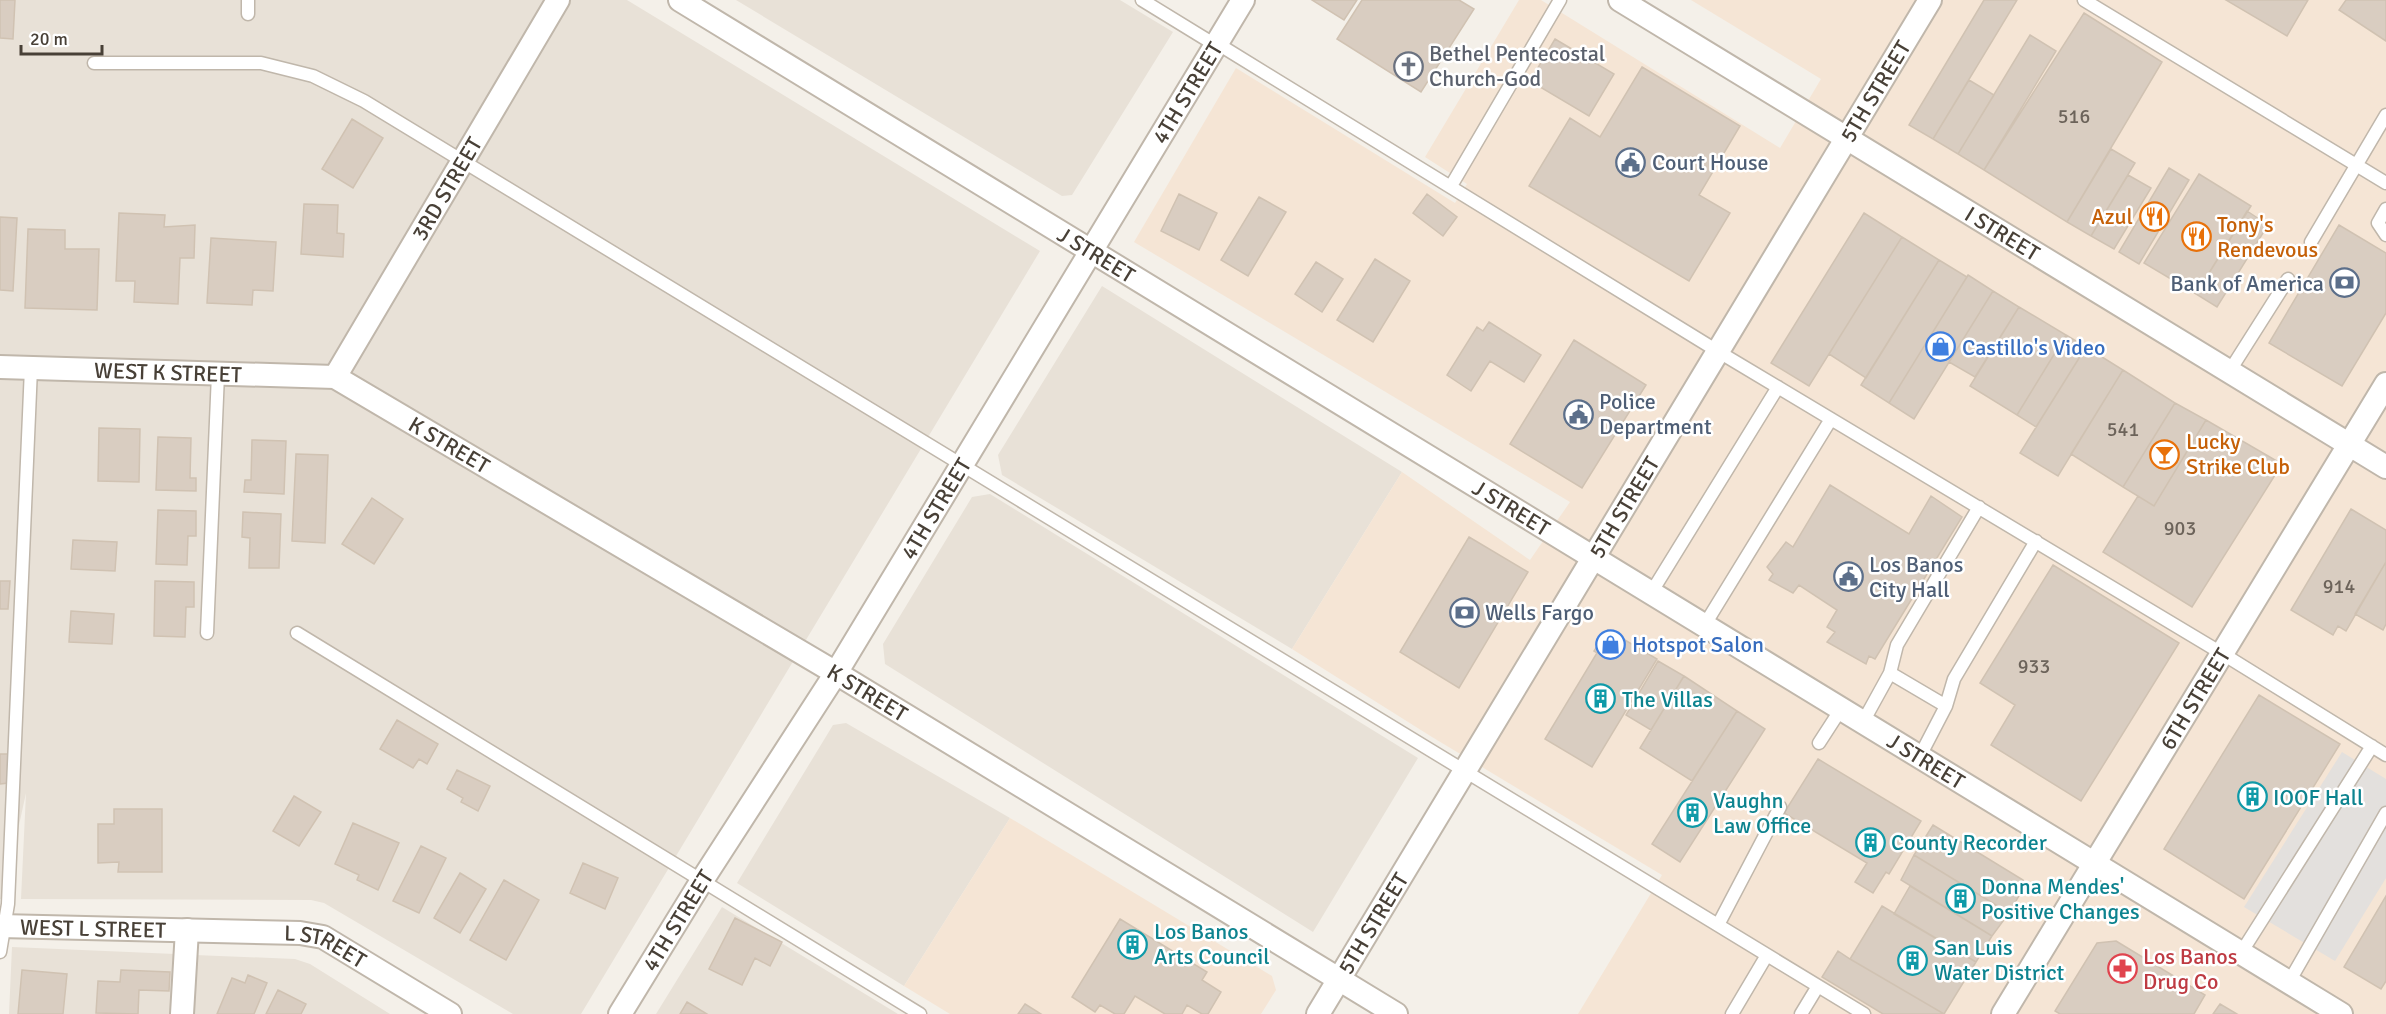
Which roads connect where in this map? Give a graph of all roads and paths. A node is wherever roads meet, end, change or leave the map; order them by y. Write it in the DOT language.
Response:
graph roads {
  1 [pos="248,0"];
  2 [pos="558,0"];
  3 [pos="680,0"];
  4 [pos="1142,0"];
  5 [pos="1243,0"];
  6 [pos="1560,0"];
  7 [pos="1620,0"];
  8 [pos="1930,0"];
  9 [pos="2084,0"];
  10 [pos="248,14"];
  11 [pos="1217,45"];
  12 [pos="94,63"];
  13 [pos="2386,115"];
  14 [pos="2382,131"];
  15 [pos="1848,139"];
  16 [pos="463,160"];
  17 [pos="2357,166"];
  18 [pos="2386,183"];
  19 [pos="1451,186"];
  20 [pos="2386,209"];
  21 [pos="2386,235"];
  22 [pos="2311,242"];
  23 [pos="1092,252"];
  24 [pos="2288,279"];
  25 [pos="1719,352"];
  26 [pos="0,367"];
  27 [pos="31,368"];
  28 [pos="2229,372"];
  29 [pos="218,374"];
  30 [pos="335,377"];
  31 [pos="2386,384"];
  32 [pos="1778,387"];
  33 [pos="1831,419"];
  34 [pos="2350,445"];
  35 [pos="963,465"];
  36 [pos="2386,467"];
  37 [pos="1979,507"];
  38 [pos="2036,541"];
  39 [pos="1594,559"];
  40 [pos="1651,593"];
  41 [pos="1704,626"];
  42 [pos="207,633"];
  43 [pos="297,633"];
  44 [pos="2223,654"];
  45 [pos="836,673"];
  46 [pos="1890,673"];
  47 [pos="1946,706"];
  48 [pos="1841,709"];
  49 [pos="1863,722"];
  50 [pos="1819,743"];
  51 [pos="2372,746"];
  52 [pos="2386,755"];
  53 [pos="1920,756"];
  54 [pos="1466,772"];
  55 [pos="1780,807"];
  56 [pos="2386,813"];
  57 [pos="2095,863"];
  58 [pos="701,882"];
  59 [pos="1718,925"];
  60 [pos="2,926"];
  61 [pos="187,930"];
  62 [pos="0,952"];
  63 [pos="2241,952"];
  64 [pos="1767,955"];
  65 [pos="1340,980"];
  66 [pos="2289,982"];
  67 [pos="1818,986"];
  68 [pos="182,1014"];
  69 [pos="450,1014"];
  70 [pos="620,1014"];
  71 [pos="920,1014"];
  72 [pos="1318,1014"];
  73 [pos="1396,1014"];
  74 [pos="1732,1014"];
  75 [pos="1802,1014"];
  76 [pos="1864,1014"];
  77 [pos="2003,1014"];
  78 [pos="2341,1014"];
  1 -- 10 [label="lane"];
  2 -- 16 [label="street, 3RD STREET"];
  3 -- 23 [label="street, J STREET"];
  4 -- 11 [label="lane"];
  5 -- 11 [label="street, 4TH STREET"];
  6 -- 19 [label="lane"];
  7 -- 15 [label="street, I STREET"];
  8 -- 15 [label="street, 5TH STREET"];
  9 -- 17 [label="lane"];
  11 -- 19 [label="lane"];
  11 -- 23 [label="street, 4TH STREET"];
  12 -- 16 [label="lane"];
  13 -- 14 [label="lane"];
  14 -- 17 [label="lane"];
  15 -- 25 [label="street, 5TH STREET"];
  15 -- 28 [label="street, I STREET"];
  16 -- 30 [label="street, 3RD STREET"];
  16 -- 35 [label="lane"];
  17 -- 18 [label="lane"];
  17 -- 22 [label="lane"];
  19 -- 25 [label="lane"];
  20 -- 21 [label="lane"];
  23 -- 35 [label="street, 4TH STREET"];
  23 -- 39 [label="street, J STREET"];
  24 -- 28 [label="lane"];
  25 -- 32 [label="lane"];
  25 -- 39 [label="street, 5TH STREET"];
  26 -- 27 [label="street, WEST K STREET"];
  27 -- 29 [label="street, WEST K STREET"];
  27 -- 60 [label="lane"];
  28 -- 34 [label="street, I STREET"];
  29 -- 30 [label="street, WEST K STREET"];
  29 -- 42 [label="lane"];
  30 -- 45 [label="street, K STREET"];
  31 -- 34 [label="street, 6TH STREET"];
  32 -- 33 [label="lane"];
  32 -- 40 [label="lane"];
  33 -- 37 [label="lane"];
  33 -- 41 [label="lane"];
  34 -- 36 [label="street, I STREET"];
  34 -- 44 [label="street, 6TH STREET"];
  35 -- 45 [label="street, 4TH STREET"];
  35 -- 54 [label="lane"];
  37 -- 38 [label="lane"];
  37 -- 46 [label="lane"];
  38 -- 44 [label="lane"];
  38 -- 47 [label="lane"];
  39 -- 40 [label="street, J STREET"];
  39 -- 54 [label="street, 5TH STREET"];
  40 -- 41 [label="street, J STREET"];
  41 -- 48 [label="street, J STREET"];
  43 -- 58 [label="lane"];
  44 -- 51 [label="lane"];
  44 -- 57 [label="street, 6TH STREET"];
  45 -- 58 [label="street, 4TH STREET"];
  45 -- 65 [label="street, K STREET"];
  46 -- 47 [label="lane"];
  46 -- 49 [label="lane"];
  47 -- 53 [label="lane"];
  48 -- 49 [label="street, J STREET"];
  48 -- 50 [label="lane"];
  49 -- 53 [label="street, J STREET"];
  51 -- 52 [label="lane"];
  51 -- 63 [label="lane"];
  53 -- 57 [label="street, J STREET"];
  54 -- 59 [label="lane"];
  54 -- 65 [label="street, 5TH STREET"];
  55 -- 59 [label="lane"];
  56 -- 66 [label="lane"];
  57 -- 63 [label="street, J STREET"];
  57 -- 77 [label="street, 6TH STREET"];
  58 -- 70 [label="street, 4TH STREET"];
  58 -- 71 [label="lane"];
  59 -- 64 [label="lane"];
  60 -- 61 [label="street, WEST L STREET"];
  60 -- 62 [label="lane"];
  61 -- 68 [label="street"];
  61 -- 69 [label="street, L STREET"];
  63 -- 66 [label="street, J STREET"];
  64 -- 67 [label="lane"];
  64 -- 74 [label="lane"];
  65 -- 72 [label="street, 5TH STREET"];
  65 -- 73 [label="street, K STREET"];
  66 -- 78 [label="street, J STREET"];
  67 -- 75 [label="lane"];
  67 -- 76 [label="lane"];
}
